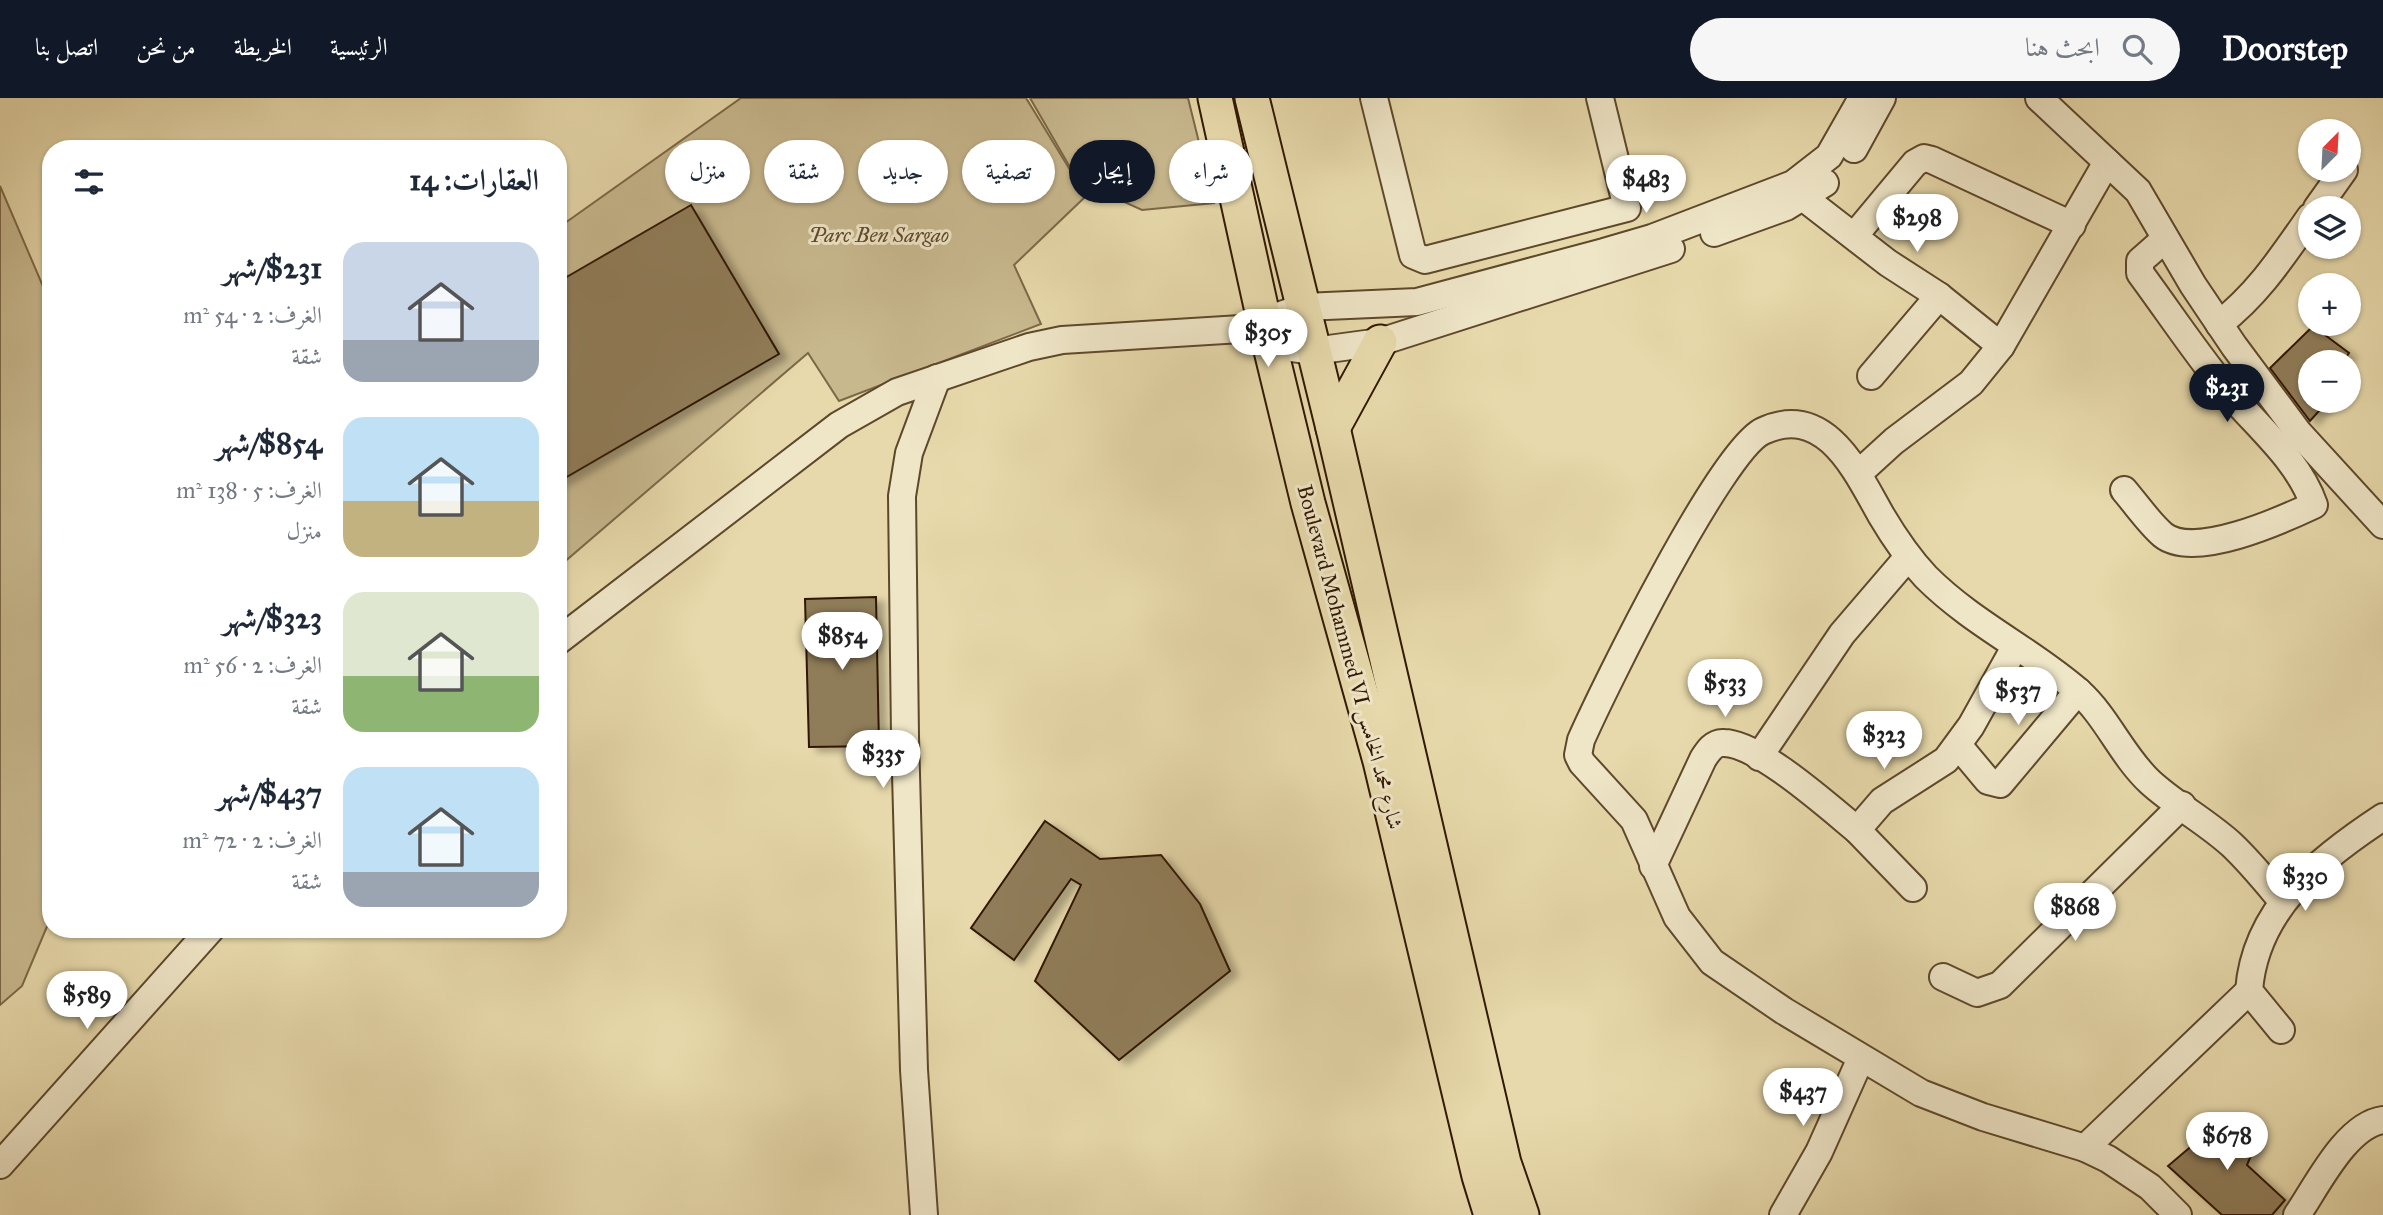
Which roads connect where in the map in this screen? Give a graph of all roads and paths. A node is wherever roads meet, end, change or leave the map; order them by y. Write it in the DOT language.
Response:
graph roads {
  1 [pos="1215,98"];
  2 [pos="1252,98"];
  3 [pos="1374,98"];
  4 [pos="1600,98"];
  5 [pos="1861,98"];
  6 [pos="1882,98"];
  7 [pos="2039,98"];
  8 [pos="2107,162"];
  9 [pos="1804,198"];
  10 [pos="1627,208"];
  11 [pos="2072,225"];
  12 [pos="1855,235"];
  13 [pos="2298,235"];
  14 [pos="2165,239"];
  15 [pos="1637,242"];
  16 [pos="1938,296"];
  17 [pos="1304,307"];
  18 [pos="2219,324"];
  19 [pos="1258,332"];
  20 [pos="1380,342"];
  21 [pos="2001,346"];
  22 [pos="1314,351"];
  23 [pos="1871,376"];
  24 [pos="937,378"];
  25 [pos="1333,428"];
  26 [pos="1860,472"];
  27 [pos="2345,486"];
  28 [pos="2124,490"];
  29 [pos="2314,505"];
  30 [pos="2383,525"];
  31 [pos="1908,557"];
  32 [pos="567,634"];
  33 [pos="2015,647"];
  34 [pos="2078,691"];
  35 [pos="1958,745"];
  36 [pos="1759,757"];
  37 [pos="2182,805"];
  38 [pos="2383,817"];
  39 [pos="1857,830"];
  40 [pos="1653,866"];
  41 [pos="1913,888"];
  42 [pos="2283,902"];
  43 [pos="203,938"];
  44 [pos="1943,977"];
  45 [pos="2249,991"];
  46 [pos="2281,1030"];
  47 [pos="1860,1058"];
  48 [pos="2383,1120"];
  49 [pos="2085,1148"];
  50 [pos="0,1165"];
  51 [pos="924,1215"];
  52 [pos="1491,1215"];
  53 [pos="1522,1215"];
  54 [pos="1783,1215"];
  55 [pos="2178,1215"];
  56 [pos="2297,1215"];
  1 -- 19 [label="main road, Boulevard Mohammed VI شارع محمد الخامس"];
  2 -- 17 [label="main road, Boulevard Mohammed VI شارع محمد الخامس"];
  3 -- 10 [label="street"];
  4 -- 10 [label="street"];
  5 -- 15 [label="street"];
  6 -- 9 [label="street"];
  7 -- 8 [label="street"];
  8 -- 11 [label="street"];
  8 -- 14 [label="street"];
  9 -- 12 [label="street"];
  9 -- 20 [label="street"];
  10 -- 15 [label="street"];
  11 -- 12 [label="street"];
  11 -- 21 [label="street"];
  12 -- 16 [label="street"];
  13 -- 18 [label="street"];
  14 -- 18 [label="street"];
  14 -- 29 [label="street"];
  15 -- 17 [label="street"];
  16 -- 21 [label="street"];
  16 -- 23 [label="street"];
  17 -- 19 [label="street"];
  17 -- 22 [label="main road, Boulevard Mohammed VI شارع محمد الخامس"];
  18 -- 27 [label="street"];
  19 -- 22 [label="street"];
  19 -- 24 [label="street"];
  19 -- 52 [label="main road, Boulevard Mohammed VI شارع محمد الخامس"];
  20 -- 22 [label="street"];
  20 -- 25 [label="main road"];
  21 -- 26 [label="street"];
  22 -- 25 [label="main road, Boulevard Mohammed VI شارع محمد الخامس"];
  24 -- 32 [label="street"];
  24 -- 51 [label="street"];
  25 -- 53 [label="main road, Boulevard Mohammed VI شارع محمد الخامس"];
  26 -- 31 [label="street"];
  26 -- 40 [label="street"];
  27 -- 29 [label="street"];
  27 -- 30 [label="street"];
  28 -- 29 [label="street"];
  31 -- 33 [label="street"];
  31 -- 36 [label="street"];
  33 -- 34 [label="street"];
  33 -- 35 [label="street"];
  34 -- 35 [label="street"];
  34 -- 37 [label="street"];
  35 -- 39 [label="street"];
  36 -- 39 [label="street"];
  36 -- 40 [label="street"];
  37 -- 42 [label="street"];
  37 -- 44 [label="street"];
  38 -- 42 [label="street"];
  39 -- 41 [label="street"];
  40 -- 47 [label="street"];
  42 -- 45 [label="street"];
  43 -- 50 [label="street"];
  45 -- 46 [label="street"];
  45 -- 49 [label="street"];
  47 -- 49 [label="street"];
  47 -- 54 [label="street"];
  48 -- 56 [label="street"];
  49 -- 55 [label="street"];
}
